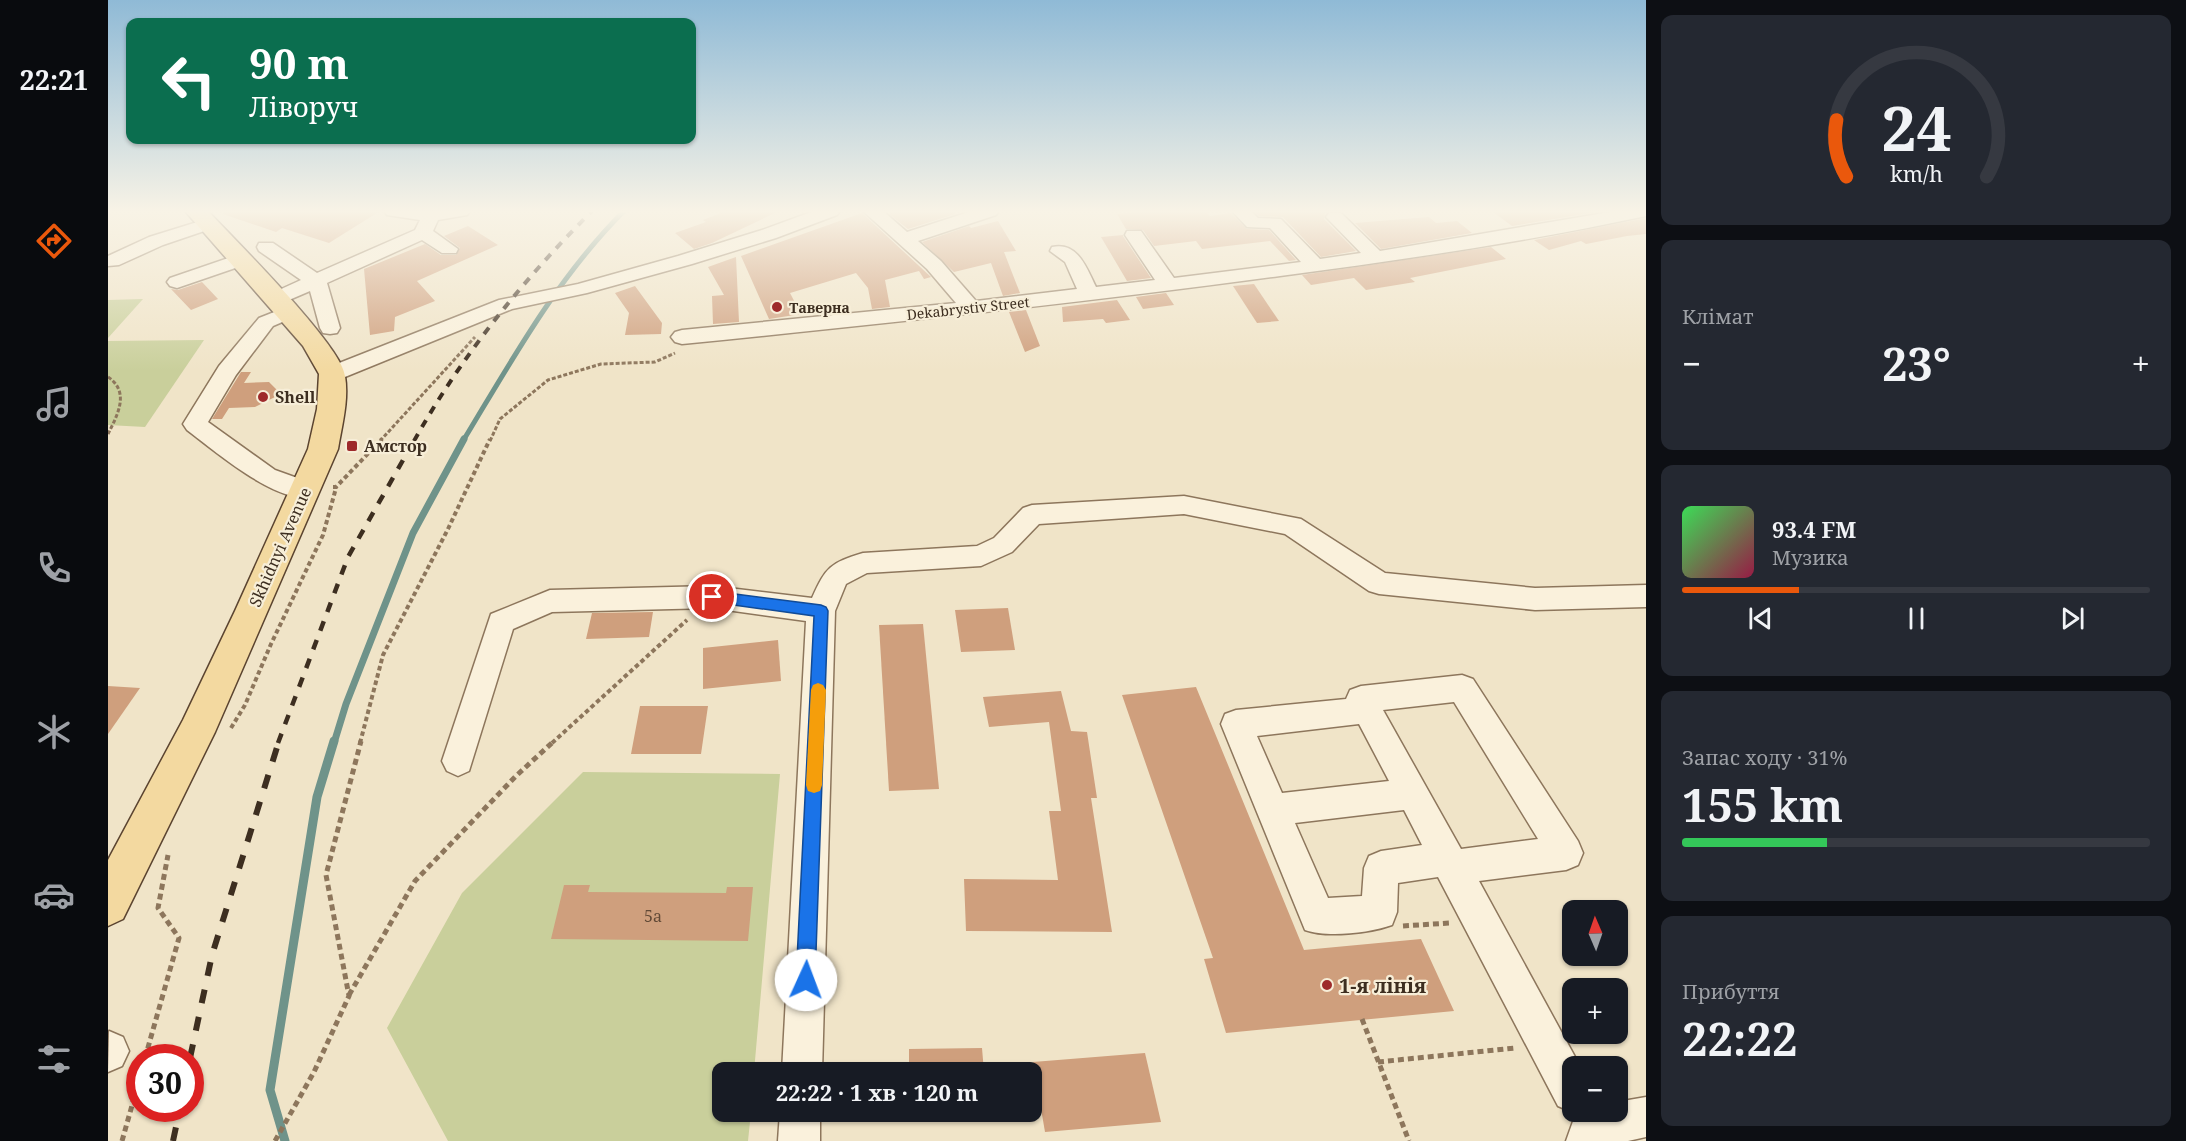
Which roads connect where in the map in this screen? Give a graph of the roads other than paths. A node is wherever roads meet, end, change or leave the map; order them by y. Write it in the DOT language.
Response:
graph roads {
  1 [pos="228,264"];
  2 [pos="244,264"];
  3 [pos="290,264"];
  4 [pos="351,264"];
  5 [pos="667,264"];
  6 [pos="933,264"];
  7 [pos="1075,264"];
  8 [pos="1154,264"];
  9 [pos="1328,264"];
  10 [pos="1316,266"];
  11 [pos="177,282"];
  12 [pos="317,282"];
  13 [pos="1168,284"];
  14 [pos="1089,294"];
  15 [pos="281,306"];
  16 [pos="971,308"];
  17 [pos="330,328"];
  18 [pos="682,338"];
  19 [pos="332,374"];
  20 [pos="320,488"];
  21 [pos="1646,596"];
  22 [pos="821,611"];
  23 [pos="1367,710"];
  24 [pos="458,760"];
  25 [pos="1412,794"];
  26 [pos="1272,810"];
  27 [pos="1449,863"];
  28 [pos="108,904"];
  29 [pos="802,1062"];
  30 [pos="1562,1074"];
  31 [pos="1646,1117"];
  32 [pos="800,1122"];
  33 [pos="1587,1127"];
  34 [pos="799,1141"];
  1 -- 11 [label="street"];
  2 -- 15 [label="main road"];
  3 -- 12 [label="street"];
  4 -- 12 [label="street"];
  5 -- 19 [label="street"];
  6 -- 16 [label="street"];
  7 -- 14 [label="street"];
  8 -- 13 [label="street"];
  9 -- 10 [label="street, Dekabrystiv Street"];
  10 -- 13 [label="street, Dekabrystiv Street"];
  12 -- 15 [label="street"];
  12 -- 17 [label="street"];
  13 -- 14 [label="street, Dekabrystiv Street"];
  14 -- 16 [label="street, Dekabrystiv Street"];
  15 -- 19 [label="main road"];
  15 -- 20 [label="street"];
  16 -- 18 [label="street, Dekabrystiv Street"];
  19 -- 20 [label="main road, Skhidnyi Avenue"];
  20 -- 28 [label="main road, Skhidnyi Avenue"];
  21 -- 22 [label="street"];
  22 -- 24 [label="street"];
  22 -- 29 [label="street"];
  23 -- 25 [label="street"];
  23 -- 26 [label="street"];
  23 -- 27 [label="street"];
  25 -- 26 [label="street"];
  25 -- 27 [label="street"];
  26 -- 27 [label="street"];
  27 -- 30 [label="street"];
  31 -- 33 [label="street"];
  32 -- 34 [label="street"];
}
